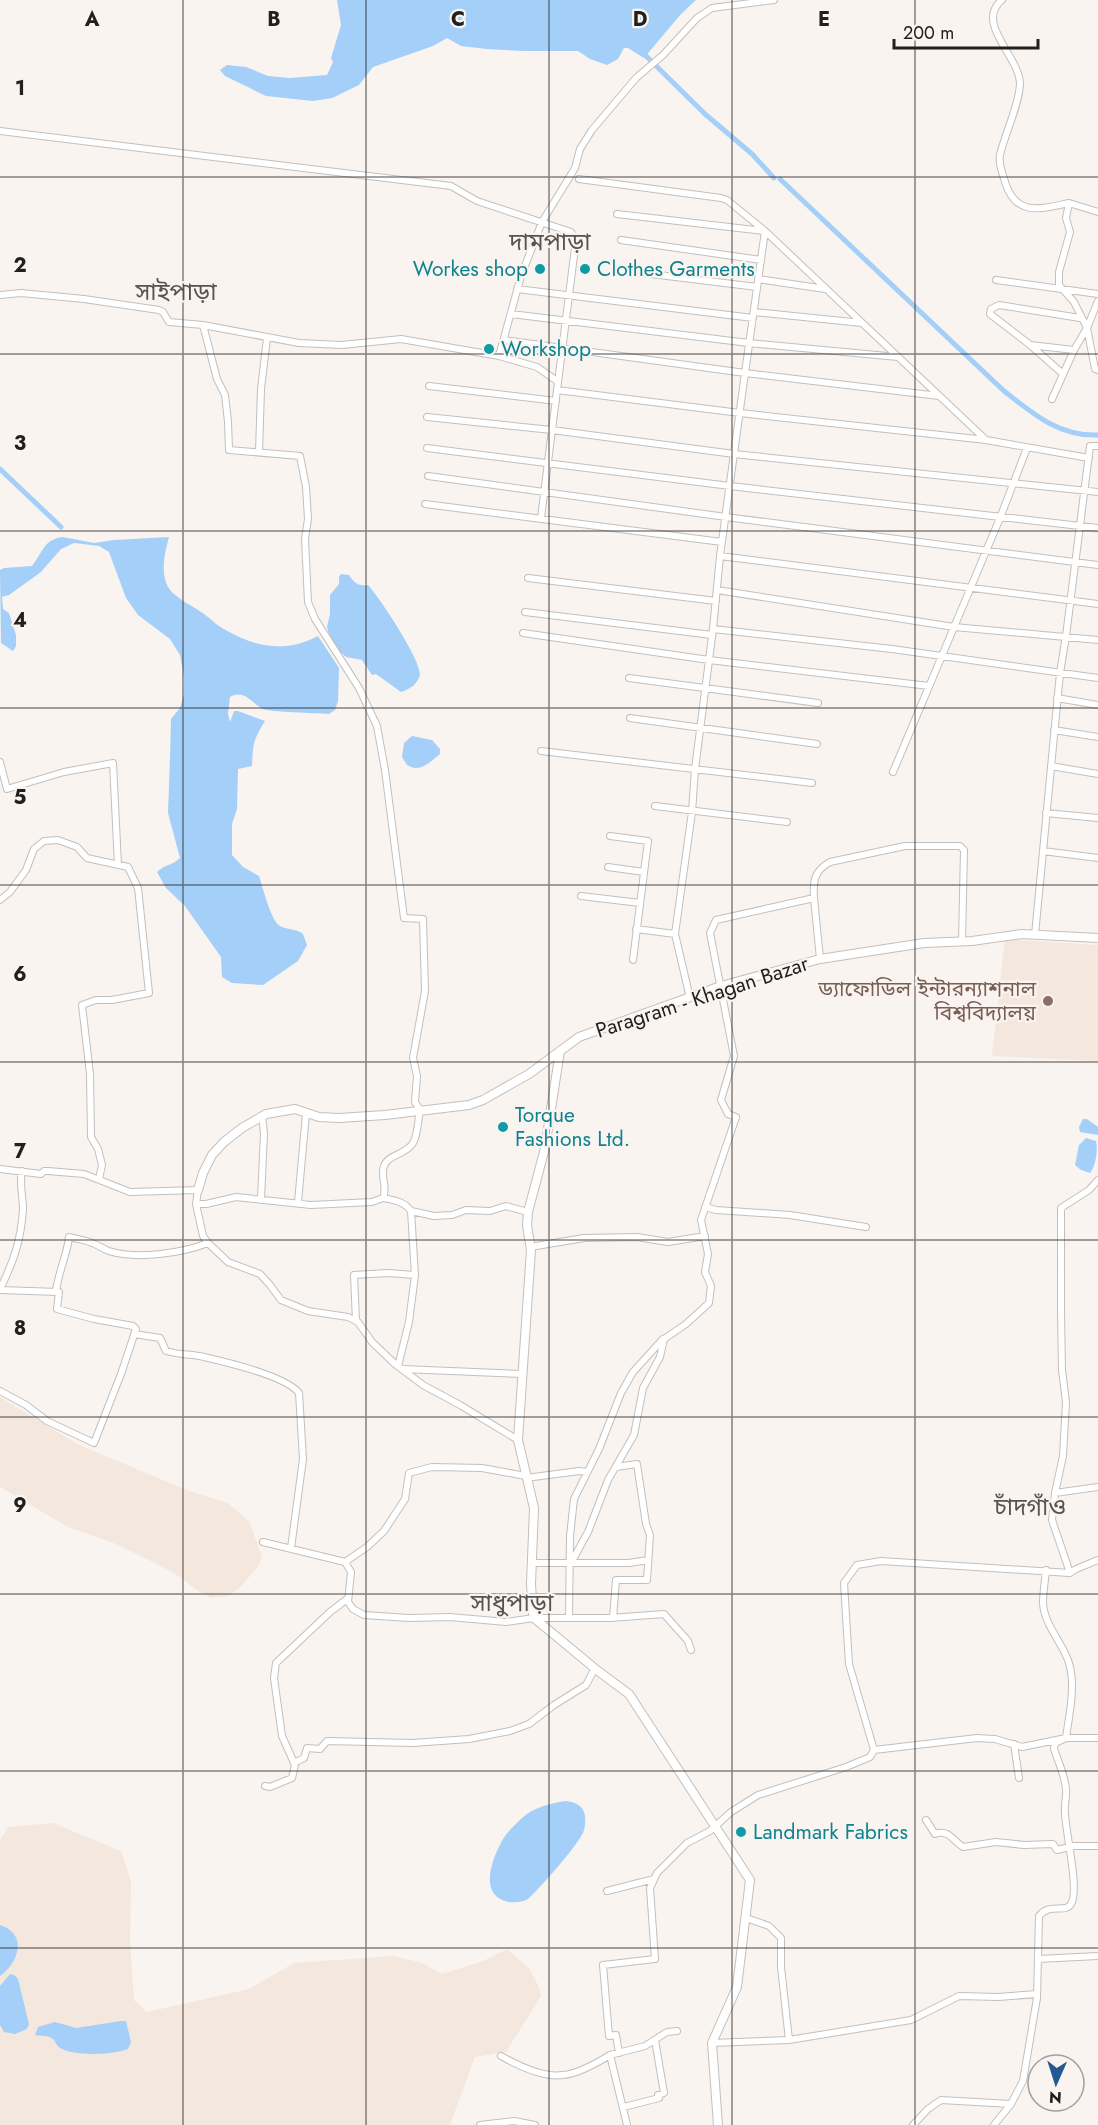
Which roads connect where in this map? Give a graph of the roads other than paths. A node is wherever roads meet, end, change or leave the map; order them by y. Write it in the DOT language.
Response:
graph roads {
  1 [pos="774,0"];
  2 [pos="1002,0"];
  3 [pos="0,131"];
  4 [pos="579,179"];
  5 [pos="1069,203"];
  6 [pos="1098,212"];
  7 [pos="617,214"];
  8 [pos="543,222"];
  9 [pos="765,231"];
  10 [pos="621,240"];
  11 [pos="761,260"];
  12 [pos="618,270"];
  13 [pos="758,279"];
  14 [pos="996,280"];
  15 [pos="757,287"];
  16 [pos="1061,288"];
  17 [pos="517,289"];
  18 [pos="826,289"];
  19 [pos="569,294"];
  20 [pos="1098,294"];
  21 [pos="0,295"];
  22 [pos="1098,301"];
  23 [pos="511,314"];
  24 [pos="753,315"];
  25 [pos="1080,318"];
  26 [pos="565,321"];
  27 [pos="863,323"];
  28 [pos="203,325"];
  29 [pos="1087,328"];
  30 [pos="267,338"];
  31 [pos="504,339"];
  32 [pos="749,343"];
  33 [pos="1029,344"];
  34 [pos="562,348"];
  35 [pos="1074,350"];
  36 [pos="499,356"];
  37 [pos="899,357"];
  38 [pos="1098,370"];
  39 [pos="745,373"];
  40 [pos="1063,374"];
  41 [pos="557,381"];
  42 [pos="429,386"];
  43 [pos="557,390"];
  44 [pos="940,396"];
  45 [pos="1052,399"];
  46 [pos="556,401"];
  47 [pos="740,413"];
  48 [pos="427,417"];
  49 [pos="552,430"];
  50 [pos="986,440"];
  51 [pos="1098,446"];
  52 [pos="427,448"];
  53 [pos="1027,448"];
  54 [pos="259,452"];
  55 [pos="734,454"];
  56 [pos="1089,458"];
  57 [pos="548,463"];
  58 [pos="428,476"];
  59 [pos="1013,483"];
  60 [pos="730,486"];
  61 [pos="1085,490"];
  62 [pos="544,492"];
  63 [pos="1098,492"];
  64 [pos="426,504"];
  65 [pos="726,517"];
  66 [pos="541,518"];
  67 [pos="1000,518"];
  68 [pos="1080,527"];
  69 [pos="1098,528"];
  70 [pos="722,542"];
  71 [pos="986,551"];
  72 [pos="720,556"];
  73 [pos="1076,563"];
  74 [pos="1098,565"];
  75 [pos="528,578"];
  76 [pos="970,588"];
  77 [pos="717,590"];
  78 [pos="716,601"];
  79 [pos="1071,601"];
  80 [pos="1098,604"];
  81 [pos="525,612"];
  82 [pos="954,627"];
  83 [pos="713,632"];
  84 [pos="523,633"];
  85 [pos="1066,636"];
  86 [pos="1098,640"];
  87 [pos="942,656"];
  88 [pos="709,660"];
  89 [pos="1060,673"];
  90 [pos="629,678"];
  91 [pos="1098,678"];
  92 [pos="929,686"];
  93 [pos="705,689"];
  94 [pos="1057,698"];
  95 [pos="818,703"];
  96 [pos="1098,705"];
  97 [pos="630,718"];
  98 [pos="700,728"];
  99 [pos="1054,730"];
  100 [pos="1098,737"];
  101 [pos="817,744"];
  102 [pos="542,752"];
  103 [pos="0,762"];
  104 [pos="1051,766"];
  105 [pos="695,769"];
  106 [pos="893,772"];
  107 [pos="1098,774"];
  108 [pos="812,783"];
  109 [pos="655,806"];
  110 [pos="692,812"];
  111 [pos="1046,813"];
  112 [pos="1098,818"];
  113 [pos="787,822"];
  114 [pos="610,836"];
  115 [pos="1043,851"];
  116 [pos="1098,858"];
  117 [pos="118,866"];
  118 [pos="608,867"];
  119 [pos="644,872"];
  120 [pos="581,896"];
  121 [pos="814,898"];
  122 [pos="0,900"];
  123 [pos="640,903"];
  124 [pos="636,929"];
  125 [pos="675,934"];
  126 [pos="1035,935"];
  127 [pos="1098,938"];
  128 [pos="962,941"];
  129 [pos="820,959"];
  130 [pos="633,960"];
  131 [pos="721,987"];
  132 [pos="690,998"];
  133 [pos="560,1051"];
  134 [pos="418,1106"];
  135 [pos="306,1114"];
  136 [pos="262,1116"];
  137 [pos="0,1169"];
  138 [pos="22,1171"];
  139 [pos="99,1179"];
  140 [pos="1098,1180"];
  141 [pos="198,1190"];
  142 [pos="383,1198"];
  143 [pos="261,1199"];
  144 [pos="298,1202"];
  145 [pos="196,1204"];
  146 [pos="705,1207"];
  147 [pos="411,1211"];
  148 [pos="528,1212"];
  149 [pos="866,1227"];
  150 [pos="705,1236"];
  151 [pos="208,1243"];
  152 [pos="530,1247"];
  153 [pos="415,1275"];
  154 [pos="0,1290"];
  155 [pos="56,1292"];
  156 [pos="356,1322"];
  157 [pos="134,1334"];
  158 [pos="664,1339"];
  159 [pos="400,1368"];
  160 [pos="522,1374"];
  161 [pos="0,1391"];
  162 [pos="518,1440"];
  163 [pos="616,1467"];
  164 [pos="587,1472"];
  165 [pos="526,1477"];
  166 [pos="1098,1487"];
  167 [pos="1055,1493"];
  168 [pos="263,1542"];
  169 [pos="291,1548"];
  170 [pos="648,1560"];
  171 [pos="1098,1560"];
  172 [pos="345,1562"];
  173 [pos="532,1563"];
  174 [pos="571,1563"];
  175 [pos="1046,1570"];
  176 [pos="1070,1573"];
  177 [pos="347,1599"];
  178 [pos="534,1618"];
  179 [pos="569,1618"];
  180 [pos="613,1618"];
  181 [pos="691,1650"];
  182 [pos="595,1668"];
  183 [pos="1066,1738"];
  184 [pos="1098,1738"];
  185 [pos="1014,1744"];
  186 [pos="874,1749"];
  187 [pos="294,1762"];
  188 [pos="1019,1778"];
  189 [pos="265,1786"];
  190 [pos="926,1820"];
  191 [pos="716,1827"];
  192 [pos="1098,1846"];
  193 [pos="1069,1848"];
  194 [pos="654,1879"];
  195 [pos="607,1891"];
  196 [pos="746,1918"];
  197 [pos="1098,1956"];
  198 [pos="1038,1959"];
  199 [pos="1037,1994"];
  200 [pos="677,2031"];
  201 [pos="655,2040"];
  202 [pos="789,2040"];
  203 [pos="712,2043"];
  204 [pos="619,2053"];
  205 [pos="610,2055"];
  206 [pos="501,2056"];
  207 [pos="1011,2104"];
  208 [pos="624,2107"];
  209 [pos="480,2125"];
  210 [pos="535,2125"];
  211 [pos="627,2125"];
  212 [pos="718,2125"];
  213 [pos="913,2125"];
  214 [pos="994,2125"];
  1 -- 8 [label="street"];
  2 -- 5 [label="street"];
  3 -- 8 [label="street"];
  4 -- 9 [label="street"];
  5 -- 6 [label="street"];
  5 -- 16 [label="street"];
  7 -- 9 [label="street"];
  8 -- 17 [label="street"];
  8 -- 19 [label="street"];
  9 -- 11 [label="street"];
  9 -- 18 [label="street"];
  10 -- 11 [label="street"];
  11 -- 13 [label="street"];
  12 -- 15 [label="street"];
  13 -- 15 [label="street"];
  13 -- 18 [label="street"];
  14 -- 16 [label="street"];
  15 -- 24 [label="street"];
  16 -- 20 [label="street"];
  16 -- 25 [label="street"];
  17 -- 19 [label="street"];
  17 -- 23 [label="street"];
  18 -- 27 [label="street"];
  19 -- 24 [label="street"];
  19 -- 26 [label="street"];
  21 -- 28 [label="street"];
  22 -- 29 [label="street"];
  23 -- 26 [label="street"];
  23 -- 31 [label="street"];
  24 -- 27 [label="street"];
  24 -- 32 [label="street"];
  25 -- 29 [label="street"];
  25 -- 33 [label="street"];
  26 -- 32 [label="street"];
  26 -- 34 [label="street"];
  27 -- 37 [label="street"];
  28 -- 30 [label="street"];
  28 -- 54 [label="street"];
  29 -- 35 [label="street"];
  29 -- 38 [label="street"];
  30 -- 36 [label="street"];
  30 -- 54 [label="street"];
  31 -- 34 [label="street"];
  31 -- 36 [label="street"];
  32 -- 37 [label="street"];
  32 -- 39 [label="street"];
  33 -- 35 [label="street"];
  33 -- 40 [label="street"];
  34 -- 39 [label="street"];
  34 -- 41 [label="street"];
  35 -- 40 [label="street"];
  36 -- 41 [label="street"];
  37 -- 44 [label="street"];
  39 -- 44 [label="street"];
  39 -- 47 [label="street"];
  40 -- 45 [label="street"];
  41 -- 43 [label="street"];
  42 -- 46 [label="street"];
  43 -- 46 [label="street"];
  43 -- 47 [label="street"];
  44 -- 50 [label="street"];
  46 -- 49 [label="street"];
  47 -- 50 [label="street"];
  47 -- 55 [label="street"];
  48 -- 49 [label="street"];
  49 -- 55 [label="street"];
  49 -- 57 [label="street"];
  50 -- 53 [label="street"];
  51 -- 56 [label="street"];
  52 -- 57 [label="street"];
  53 -- 56 [label="street"];
  53 -- 59 [label="street"];
  54 -- 134 [label="street"];
  55 -- 59 [label="street"];
  55 -- 60 [label="street"];
  56 -- 61 [label="street"];
  57 -- 60 [label="street"];
  57 -- 62 [label="street"];
  58 -- 62 [label="street"];
  59 -- 61 [label="street"];
  59 -- 67 [label="street"];
  60 -- 65 [label="street"];
  60 -- 67 [label="street"];
  61 -- 63 [label="street"];
  61 -- 68 [label="street"];
  62 -- 65 [label="street"];
  62 -- 66 [label="street"];
  64 -- 66 [label="street"];
  65 -- 70 [label="street"];
  65 -- 71 [label="street"];
  66 -- 70 [label="street"];
  67 -- 68 [label="street"];
  67 -- 71 [label="street"];
  68 -- 69 [label="street"];
  68 -- 73 [label="street"];
  70 -- 72 [label="street"];
  71 -- 73 [label="street"];
  71 -- 76 [label="street"];
  72 -- 76 [label="street"];
  72 -- 77 [label="street"];
  73 -- 74 [label="street"];
  73 -- 79 [label="street"];
  75 -- 78 [label="street"];
  76 -- 79 [label="street"];
  76 -- 82 [label="street"];
  77 -- 78 [label="street"];
  77 -- 82 [label="street"];
  78 -- 83 [label="street"];
  79 -- 80 [label="street"];
  79 -- 85 [label="street"];
  81 -- 83 [label="street"];
  82 -- 85 [label="street"];
  82 -- 87 [label="street"];
  83 -- 87 [label="street"];
  83 -- 88 [label="street"];
  84 -- 88 [label="street"];
  85 -- 86 [label="street"];
  85 -- 89 [label="street"];
  87 -- 89 [label="street"];
  87 -- 92 [label="street"];
  88 -- 92 [label="street"];
  88 -- 93 [label="street"];
  89 -- 91 [label="street"];
  89 -- 94 [label="street"];
  90 -- 93 [label="street"];
  92 -- 106 [label="street"];
  93 -- 95 [label="street"];
  93 -- 98 [label="street"];
  94 -- 96 [label="street"];
  94 -- 99 [label="street"];
  97 -- 98 [label="street"];
  98 -- 101 [label="street"];
  98 -- 105 [label="street"];
  99 -- 100 [label="street"];
  99 -- 104 [label="street"];
  102 -- 105 [label="street"];
  103 -- 117 [label="street"];
  104 -- 107 [label="street"];
  104 -- 111 [label="street"];
  105 -- 108 [label="street"];
  105 -- 110 [label="street"];
  109 -- 110 [label="street"];
  110 -- 113 [label="street"];
  110 -- 125 [label="street"];
  111 -- 112 [label="street"];
  111 -- 115 [label="street"];
  114 -- 119 [label="street"];
  115 -- 116 [label="street"];
  115 -- 126 [label="street"];
  117 -- 122 [label="street"];
  117 -- 139 [label="street"];
  118 -- 119 [label="street"];
  119 -- 123 [label="street"];
  120 -- 123 [label="street"];
  121 -- 128 [label="street"];
  121 -- 129 [label="street"];
  121 -- 131 [label="street"];
  123 -- 124 [label="street"];
  124 -- 125 [label="street"];
  124 -- 130 [label="street"];
  125 -- 132 [label="street"];
  126 -- 127 [label="street, Paragram - Khagan Bazar"];
  126 -- 128 [label="street, Paragram - Khagan Bazar"];
  128 -- 129 [label="street, Paragram - Khagan Bazar"];
  129 -- 131 [label="street, Paragram - Khagan Bazar"];
  131 -- 132 [label="street, Paragram - Khagan Bazar"];
  131 -- 146 [label="street"];
  132 -- 133 [label="street, Paragram - Khagan Bazar"];
  133 -- 134 [label="street, Paragram - Khagan Bazar"];
  133 -- 148 [label="street"];
  134 -- 135 [label="street, Paragram - Khagan Bazar"];
  134 -- 142 [label="street"];
  135 -- 136 [label="street, Paragram - Khagan Bazar"];
  135 -- 144 [label="street"];
  136 -- 141 [label="street, Paragram - Khagan Bazar"];
  136 -- 143 [label="street"];
  137 -- 138 [label="street"];
  138 -- 139 [label="street"];
  138 -- 154 [label="street"];
  139 -- 141 [label="street"];
  140 -- 167 [label="street"];
  141 -- 145 [label="street"];
  142 -- 144 [label="street"];
  142 -- 147 [label="street"];
  143 -- 144 [label="street"];
  143 -- 145 [label="street"];
  145 -- 151 [label="street"];
  146 -- 149 [label="street"];
  146 -- 150 [label="street"];
  147 -- 148 [label="street"];
  147 -- 153 [label="street"];
  148 -- 152 [label="street"];
  150 -- 152 [label="street"];
  150 -- 158 [label="street"];
  151 -- 155 [label="street"];
  151 -- 156 [label="street"];
  152 -- 160 [label="street"];
  153 -- 156 [label="street"];
  153 -- 159 [label="street"];
  154 -- 155 [label="street"];
  155 -- 157 [label="street"];
  156 -- 159 [label="street"];
  157 -- 161 [label="street"];
  157 -- 169 [label="street"];
  158 -- 163 [label="street"];
  158 -- 164 [label="street"];
  159 -- 160 [label="street"];
  159 -- 162 [label="street"];
  160 -- 162 [label="street"];
  162 -- 165 [label="street"];
  163 -- 170 [label="street"];
  163 -- 174 [label="street"];
  164 -- 165 [label="street"];
  164 -- 174 [label="street"];
  165 -- 172 [label="street"];
  165 -- 173 [label="street"];
  166 -- 167 [label="street"];
  167 -- 176 [label="street"];
  168 -- 169 [label="street"];
  169 -- 172 [label="street"];
  170 -- 174 [label="street"];
  170 -- 180 [label="street"];
  171 -- 176 [label="street"];
  172 -- 177 [label="street"];
  173 -- 174 [label="street"];
  173 -- 178 [label="street"];
  174 -- 179 [label="street"];
  175 -- 176 [label="street"];
  175 -- 183 [label="street"];
  175 -- 186 [label="street"];
  177 -- 178 [label="street"];
  177 -- 187 [label="street"];
  178 -- 179 [label="street"];
  178 -- 182 [label="street"];
  179 -- 180 [label="street"];
  180 -- 181 [label="street"];
  182 -- 187 [label="street"];
  182 -- 191 [label="street"];
  183 -- 184 [label="street"];
  183 -- 185 [label="street"];
  183 -- 193 [label="street"];
  185 -- 186 [label="street"];
  185 -- 188 [label="street"];
  186 -- 191 [label="street"];
  187 -- 189 [label="street"];
  190 -- 193 [label="street"];
  191 -- 194 [label="street"];
  191 -- 196 [label="street"];
  192 -- 193 [label="street"];
  193 -- 198 [label="street"];
  194 -- 195 [label="street"];
  194 -- 204 [label="street"];
  196 -- 202 [label="street"];
  196 -- 203 [label="street"];
  197 -- 198 [label="street"];
  198 -- 199 [label="street"];
  199 -- 202 [label="street"];
  199 -- 207 [label="street"];
  200 -- 201 [label="street"];
  201 -- 204 [label="street"];
  201 -- 208 [label="street"];
  202 -- 203 [label="street"];
  203 -- 212 [label="street"];
  204 -- 205 [label="street"];
  205 -- 206 [label="street"];
  205 -- 208 [label="street"];
  207 -- 213 [label="street"];
  207 -- 214 [label="street"];
  208 -- 211 [label="street"];
  209 -- 210 [label="street"];
}
